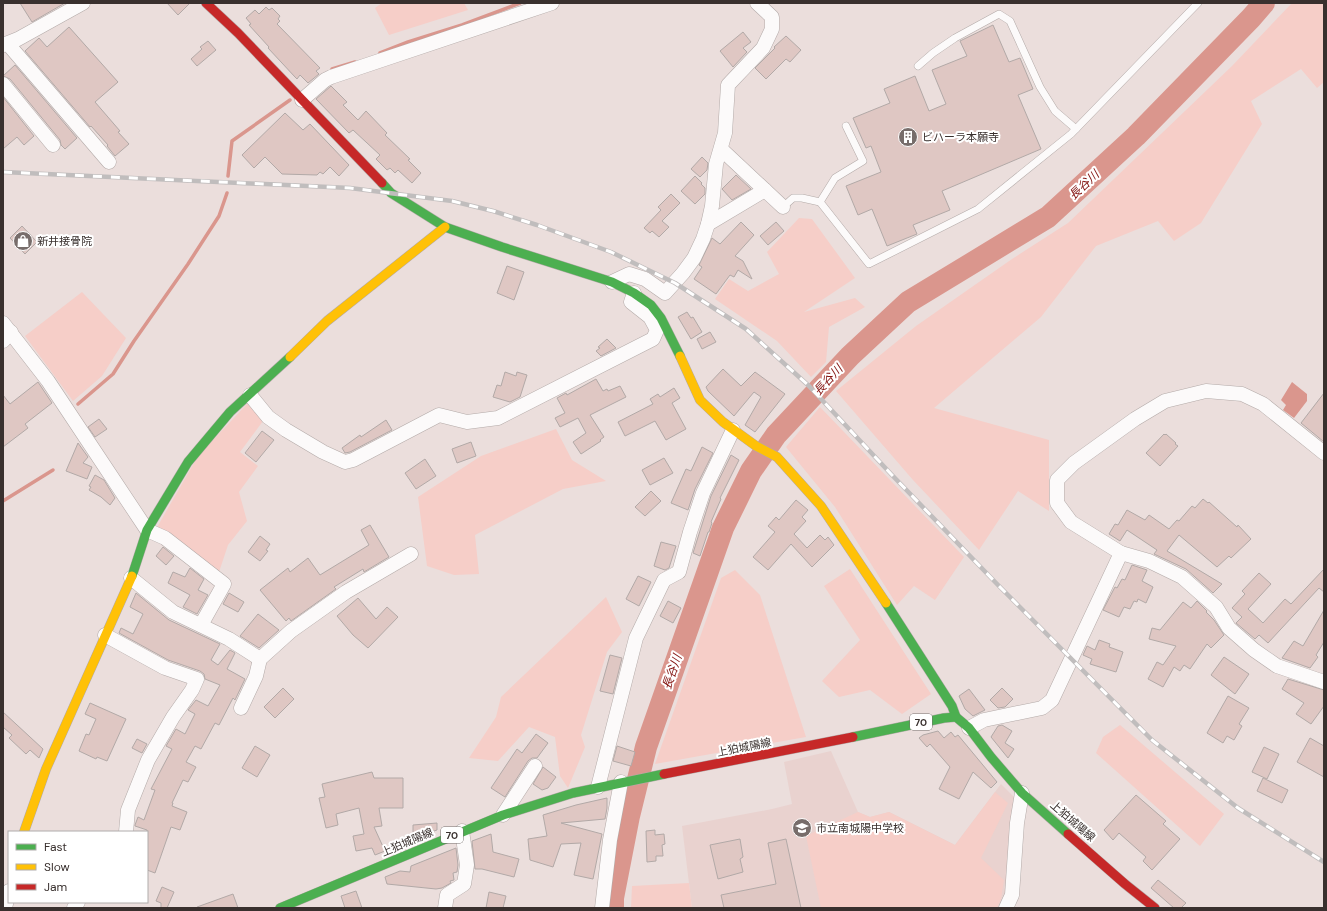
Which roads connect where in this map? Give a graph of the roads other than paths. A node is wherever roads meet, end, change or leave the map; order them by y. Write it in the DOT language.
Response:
graph roads {
  1 [pos="83,3"];
  2 [pos="206,3"];
  3 [pos="552,3"];
  4 [pos="757,3"];
  5 [pos="1198,3"];
  6 [pos="5,45"];
  7 [pos="918,66"];
  8 [pos="3,84"];
  9 [pos="302,100"];
  10 [pos="846,126"];
  11 [pos="1076,129"];
  12 [pos="53,145"];
  13 [pos="721,149"];
  14 [pos="109,162"];
  15 [pos="765,190"];
  16 [pos="820,202"];
  17 [pos="784,207"];
  18 [pos="708,224"];
  19 [pos="445,227"];
  20 [pos="612,282"];
  21 [pos="634,293"];
  22 [pos="6,332"];
  23 [pos="250,395"];
  24 [pos="734,430"];
  25 [pos="1324,453"];
  26 [pos="147,530"];
  27 [pos="1121,553"];
  28 [pos="411,554"];
  29 [pos="130,578"];
  30 [pos="201,625"];
  31 [pos="105,635"];
  32 [pos="260,659"];
  33 [pos="1324,682"];
  34 [pos="241,708"];
  35 [pos="956,717"];
  36 [pos="969,728"];
  37 [pos="535,766"];
  38 [pos="626,781"];
  39 [pos="598,787"];
  40 [pos="1022,793"];
  41 [pos="502,815"];
  42 [pos="24,831"];
  43 [pos="126,831"];
  44 [pos="462,831"];
  45 [pos="8,895"];
  46 [pos="5,908"];
  47 [pos="280,908"];
  48 [pos="445,908"];
  49 [pos="602,908"];
  50 [pos="1006,908"];
  51 [pos="1155,908"];
  1 -- 6 [label="street"];
  2 -- 9 [label="street"];
  3 -- 9 [label="street"];
  4 -- 13 [label="street"];
  5 -- 11 [label="lane"];
  6 -- 14 [label="street"];
  7 -- 11 [label="lane"];
  8 -- 12 [label="street"];
  9 -- 19 [label="street"];
  10 -- 16 [label="lane"];
  11 -- 16 [label="lane"];
  13 -- 15 [label="street"];
  13 -- 18 [label="street"];
  15 -- 17 [label="street"];
  15 -- 18 [label="street"];
  16 -- 17 [label="lane"];
  18 -- 20 [label="street"];
  19 -- 20 [label="street"];
  19 -- 23 [label="street"];
  20 -- 21 [label="street"];
  21 -- 23 [label="street"];
  21 -- 24 [label="street"];
  22 -- 26 [label="street"];
  23 -- 26 [label="street"];
  24 -- 35 [label="street"];
  24 -- 39 [label="street"];
  25 -- 27 [label="street"];
  26 -- 29 [label="street"];
  26 -- 30 [label="street"];
  27 -- 33 [label="street"];
  27 -- 36 [label="street"];
  28 -- 32 [label="street"];
  29 -- 30 [label="street"];
  29 -- 31 [label="street"];
  30 -- 32 [label="street"];
  31 -- 42 [label="street"];
  31 -- 43 [label="street"];
  32 -- 34 [label="street"];
  35 -- 36 [label="street, 上狛城陽線"];
  35 -- 38 [label="street, 上狛城陽線 / 70"];
  36 -- 40 [label="street, 上狛城陽線"];
  37 -- 41 [label="street"];
  38 -- 39 [label="street, 上狛城陽線 / 70"];
  38 -- 49 [label="street"];
  39 -- 41 [label="street, 上狛城陽線 / 70"];
  40 -- 50 [label="street"];
  40 -- 51 [label="street, 上狛城陽線"];
  41 -- 44 [label="street, 上狛城陽線 / 70"];
  44 -- 47 [label="street, 上狛城陽線 / 70"];
  44 -- 48 [label="street"];
  45 -- 46 [label="street"];
}
